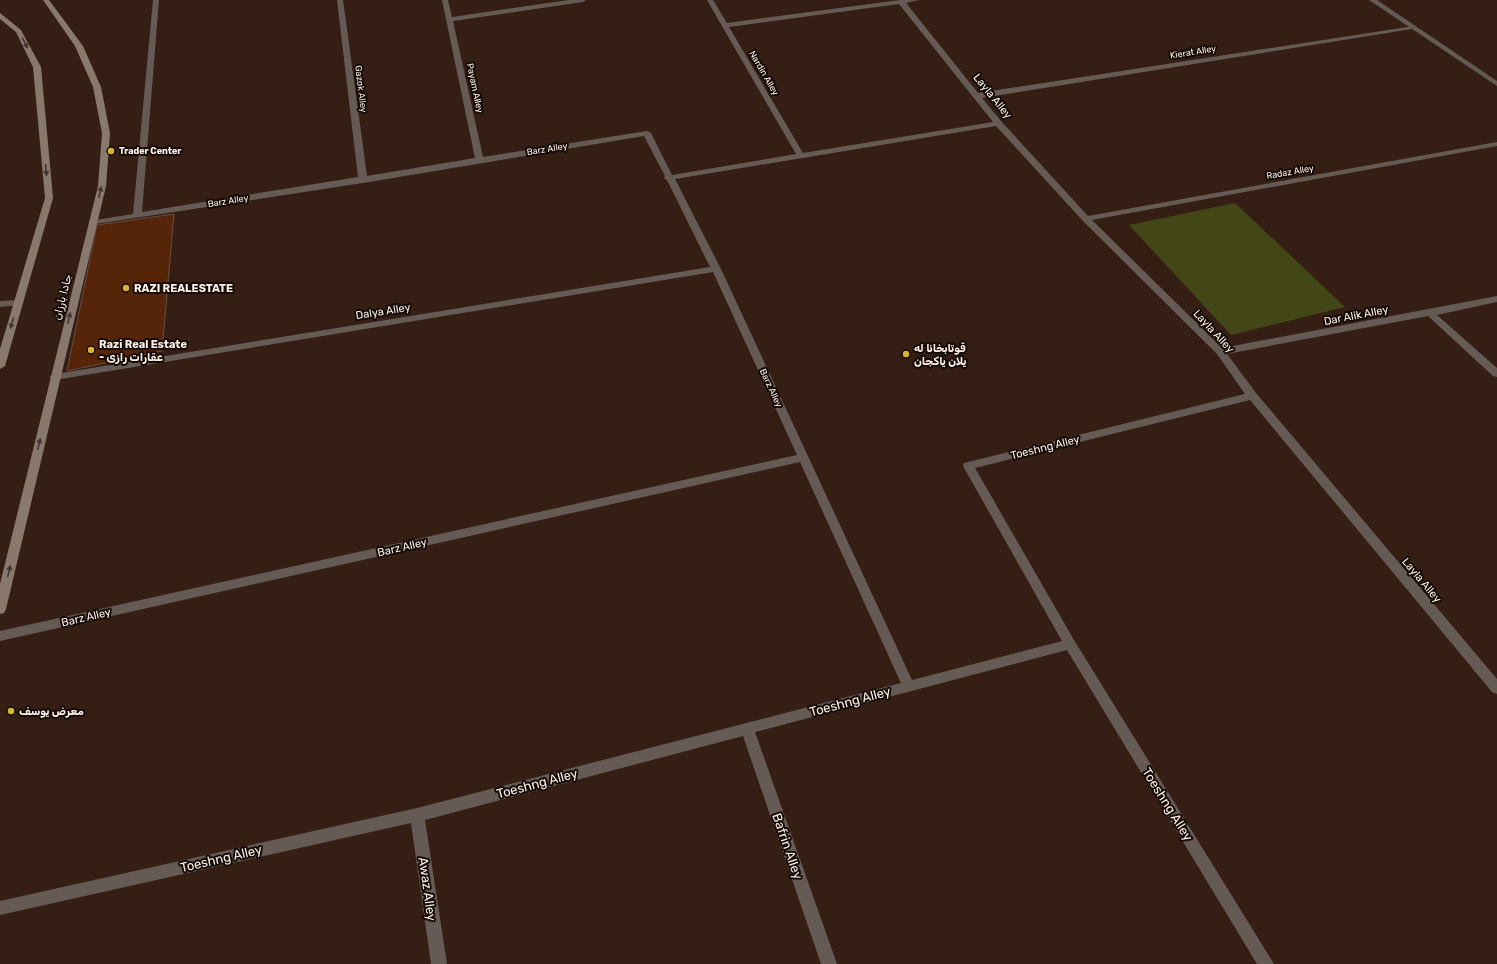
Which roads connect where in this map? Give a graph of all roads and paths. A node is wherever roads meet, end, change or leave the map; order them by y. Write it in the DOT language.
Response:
graph roads {
  1 [pos="46,0"];
  2 [pos="156,0"];
  3 [pos="340,0"];
  4 [pos="446,0"];
  5 [pos="583,0"];
  6 [pos="710,0"];
  7 [pos="916,0"];
  8 [pos="1372,0"];
  9 [pos="902,2"];
  10 [pos="0,15"];
  11 [pos="450,19"];
  12 [pos="725,25"];
  13 [pos="1412,27"];
  14 [pos="1497,84"];
  15 [pos="977,96"];
  16 [pos="998,122"];
  17 [pos="1497,144"];
  18 [pos="801,156"];
  19 [pos="480,161"];
  20 [pos="668,178"];
  21 [pos="363,180"];
  22 [pos="137,216"];
  23 [pos="1086,219"];
  24 [pos="92,223"];
  25 [pos="716,269"];
  26 [pos="1497,299"];
  27 [pos="18,303"];
  28 [pos="0,304"];
  29 [pos="1430,313"];
  30 [pos="1220,352"];
  31 [pos="0,366"];
  32 [pos="1497,374"];
  33 [pos="55,377"];
  34 [pos="1252,396"];
  35 [pos="804,457"];
  36 [pos="0,609"];
  37 [pos="0,636"];
  38 [pos="1070,644"];
  39 [pos="909,686"];
  40 [pos="1497,688"];
  41 [pos="747,728"];
  42 [pos="417,815"];
  43 [pos="0,908"];
  44 [pos="439,964"];
  45 [pos="829,964"];
  46 [pos="1266,964"];
  24 -- 1 [label="main road, جادا بارزان, one-way"];
  2 -- 22 [label="street"];
  3 -- 21 [label="street, Gazok Alley"];
  4 -- 11 [label="street, Payam Alley"];
  5 -- 11 [label="street"];
  6 -- 12 [label="street, Nardin Alley"];
  7 -- 9 [label="street"];
  8 -- 13 [label="street"];
  9 -- 12 [label="street"];
  9 -- 15 [label="street, Layla Alley"];
  10 -- 27 [label="main road, one-way"];
  11 -- 19 [label="street, Payam Alley"];
  12 -- 18 [label="street, Nardin Alley"];
  13 -- 14 [label="street"];
  13 -- 15 [label="street, Kierat Alley"];
  15 -- 16 [label="street, Layla Alley"];
  16 -- 18 [label="street"];
  16 -- 23 [label="street, Layla Alley"];
  17 -- 23 [label="street, Radaz Alley"];
  18 -- 20 [label="street"];
  19 -- 20 [label="street, Barz Alley"];
  19 -- 21 [label="street, Barz Alley"];
  20 -- 25 [label="street, Barz Alley"];
  21 -- 22 [label="street, Barz Alley"];
  22 -- 24 [label="street, Barz Alley"];
  23 -- 30 [label="street, Layla Alley"];
  33 -- 24 [label="main road, جادا بارزان, one-way"];
  25 -- 33 [label="street, Dalya Alley"];
  25 -- 35 [label="street, Barz Alley"];
  26 -- 29 [label="street, Dar Alik Alley"];
  27 -- 28 [label="street"];
  27 -- 31 [label="main road, one-way"];
  29 -- 30 [label="street, Dar Alik Alley"];
  29 -- 32 [label="street"];
  30 -- 34 [label="street, Layla Alley"];
  36 -- 33 [label="main road, جادا بارزان, one-way"];
  34 -- 38 [label="street, Toeshng Alley"];
  34 -- 40 [label="street, Layla Alley"];
  35 -- 37 [label="street, Barz Alley"];
  35 -- 39 [label="street, Barz Alley"];
  38 -- 39 [label="street, Toeshng Alley"];
  38 -- 46 [label="street, Toeshng Alley"];
  39 -- 41 [label="street, Toeshng Alley"];
  41 -- 42 [label="street, Toeshng Alley"];
  41 -- 45 [label="street, Bafrin Alley"];
  42 -- 43 [label="street, Toeshng Alley"];
  42 -- 44 [label="street, Awaz Alley"];
}
